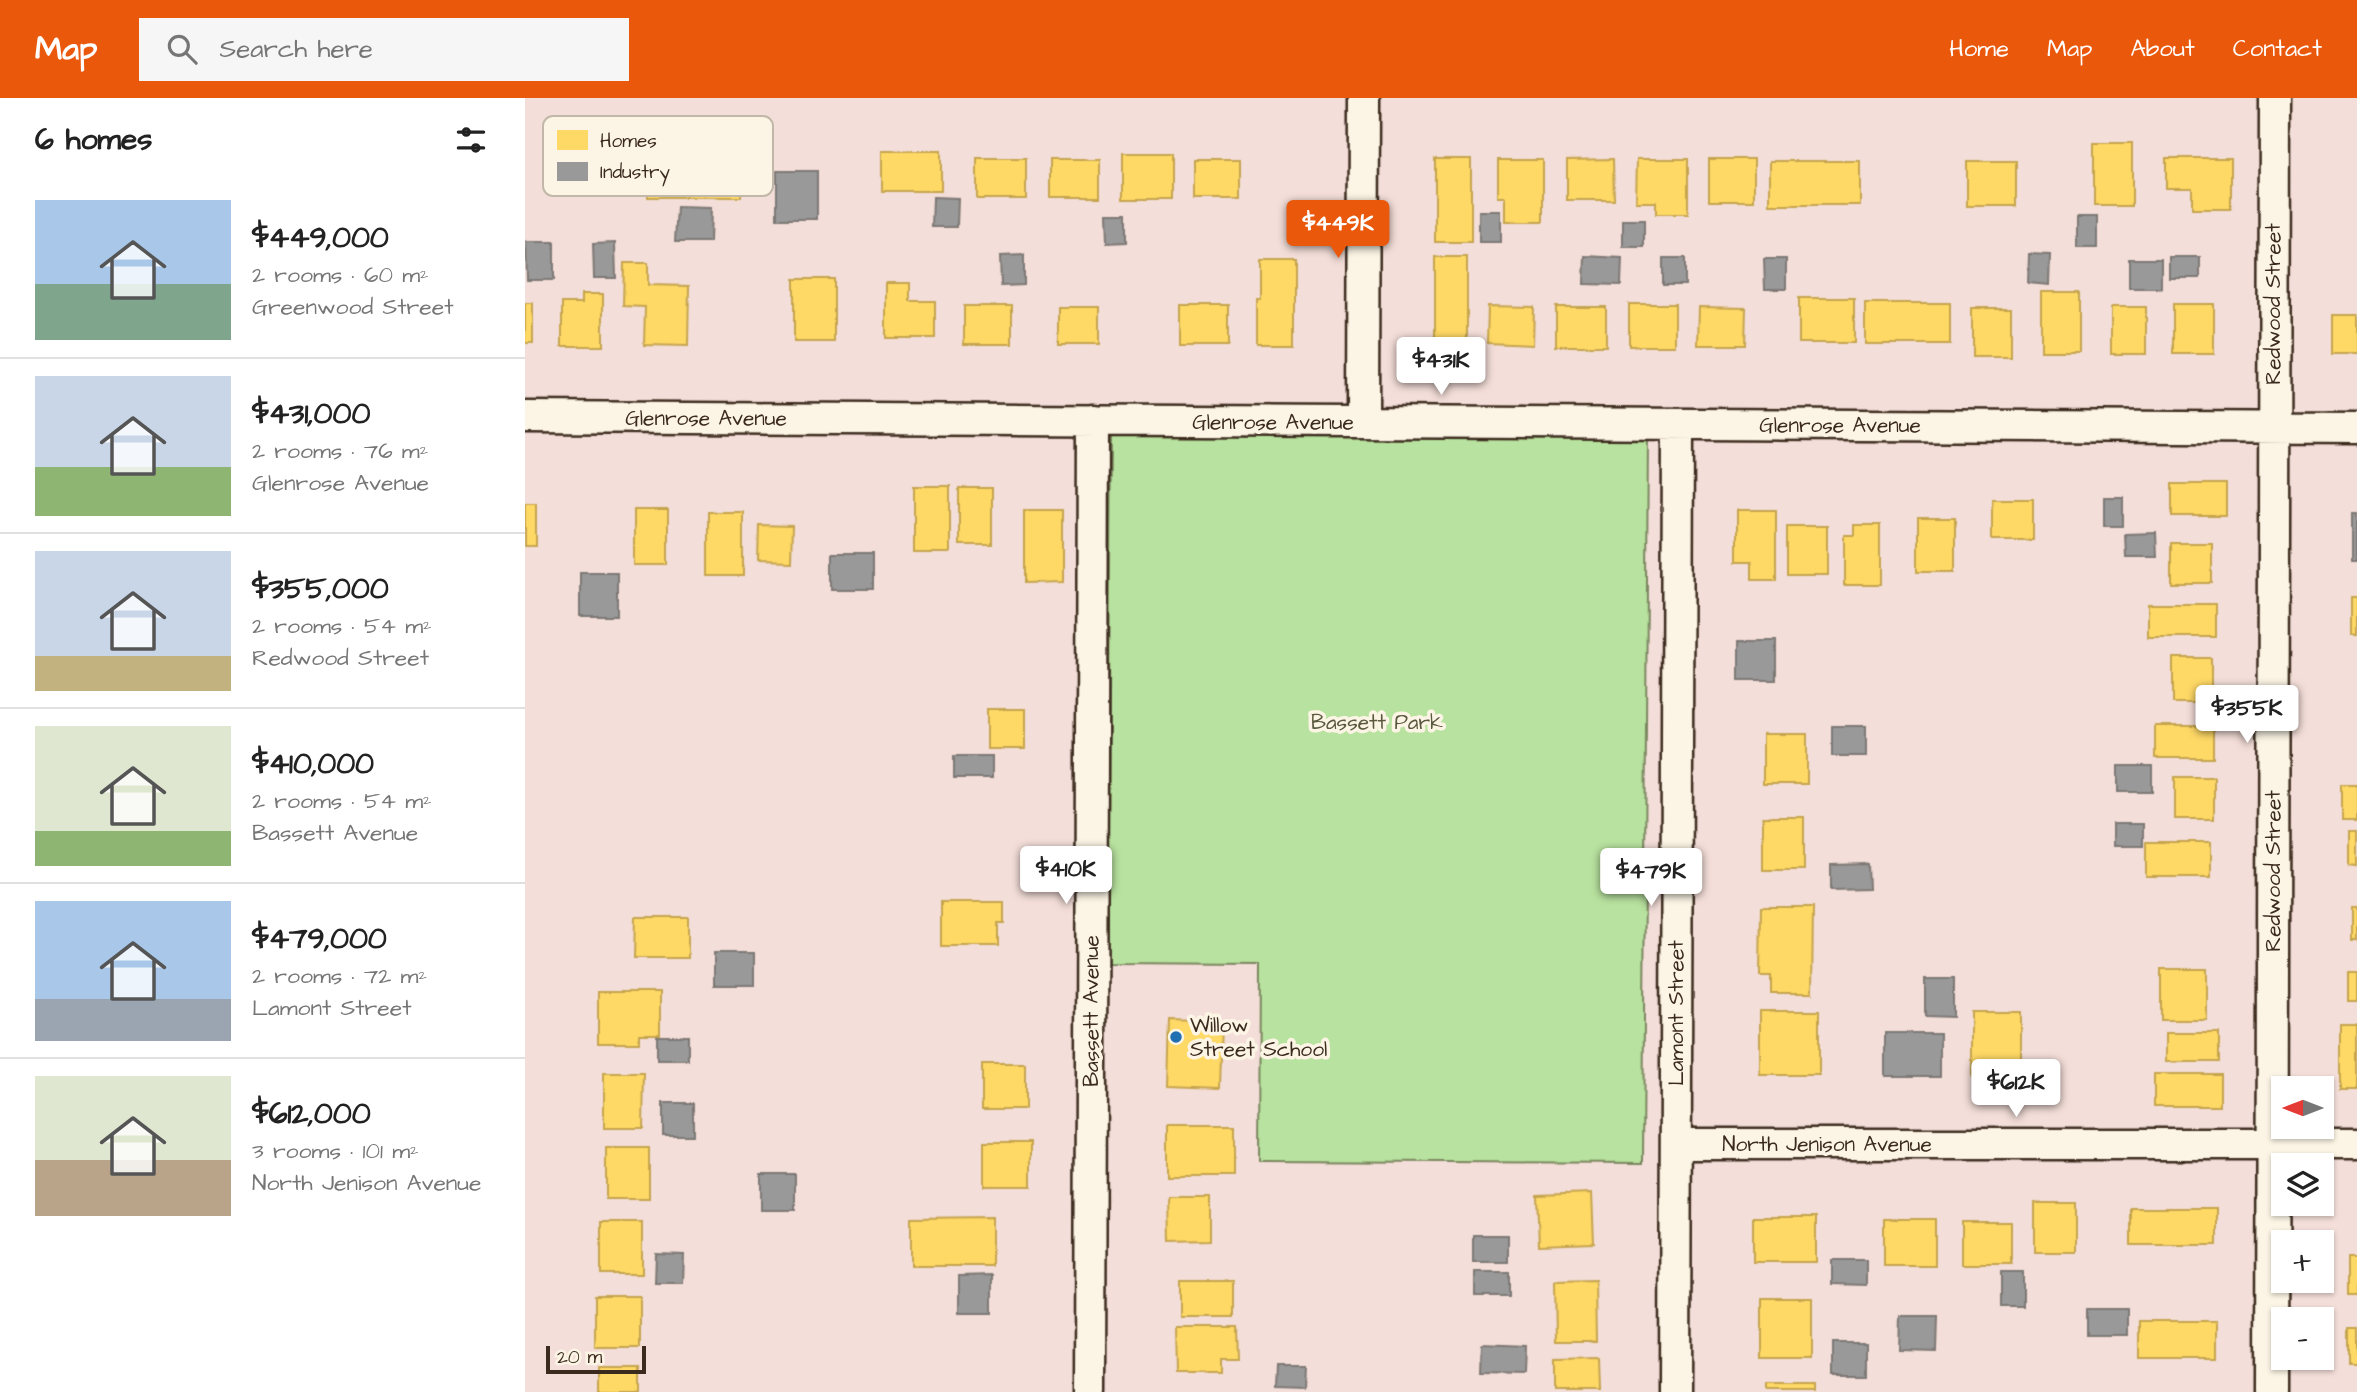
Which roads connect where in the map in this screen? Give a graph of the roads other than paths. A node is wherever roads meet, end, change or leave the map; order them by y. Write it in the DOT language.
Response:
graph roads {
  1 [pos="1364,98"];
  2 [pos="2275,98"];
  3 [pos="525,417"];
  4 [pos="1093,420"];
  5 [pos="1363,422"];
  6 [pos="1678,424"];
  7 [pos="2272,427"];
  8 [pos="2357,428"];
  9 [pos="1676,1144"];
  10 [pos="2273,1144"];
  11 [pos="2357,1144"];
  12 [pos="1090,1392"];
  13 [pos="1675,1392"];
  14 [pos="2272,1392"];
  1 -- 5 [label="street"];
  2 -- 7 [label="street, Redwood Street"];
  3 -- 4 [label="street, Glenrose Avenue"];
  4 -- 5 [label="street, Glenrose Avenue"];
  4 -- 12 [label="street, Bassett Avenue"];
  5 -- 6 [label="street, Glenrose Avenue"];
  6 -- 7 [label="street, Glenrose Avenue"];
  6 -- 9 [label="street, Lamont Street"];
  7 -- 8 [label="street, Glenrose Avenue"];
  7 -- 10 [label="street, Redwood Street"];
  9 -- 10 [label="street, North Jenison Avenue"];
  9 -- 13 [label="street, Lamont Street"];
  10 -- 11 [label="street, North Jenison Avenue"];
  10 -- 14 [label="street, Redwood Street"];
}
